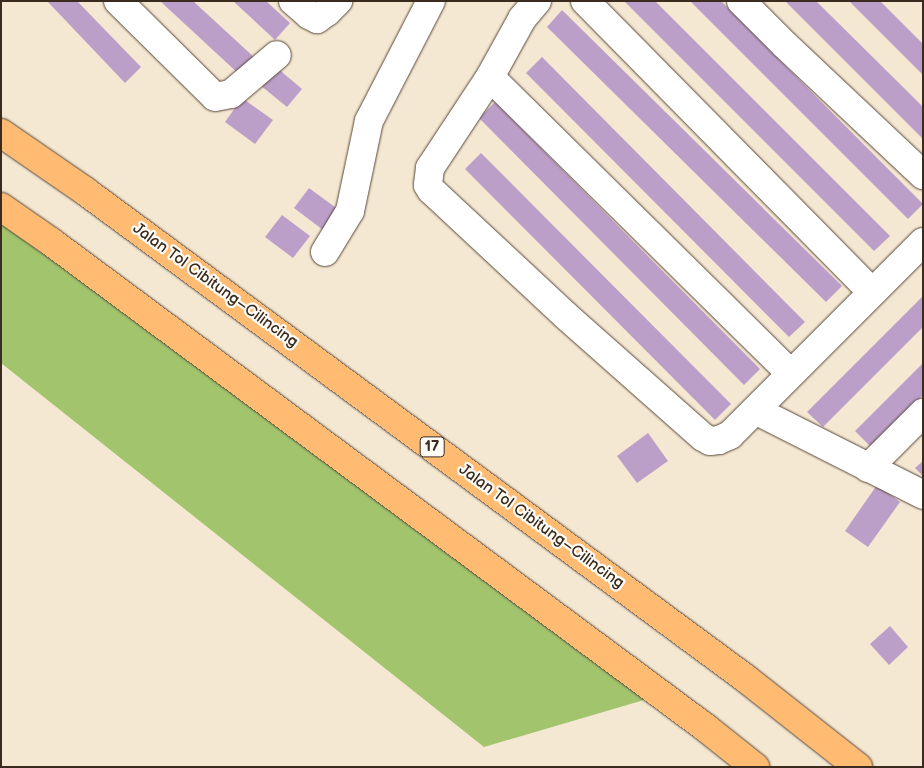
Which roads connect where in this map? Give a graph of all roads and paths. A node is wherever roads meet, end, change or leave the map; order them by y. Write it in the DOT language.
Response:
graph roads {
  1 [pos="118,1"];
  2 [pos="293,1"];
  3 [pos="338,1"];
  4 [pos="432,1"];
  5 [pos="537,1"];
  6 [pos="585,1"];
  7 [pos="741,1"];
  8 [pos="276,55"];
  9 [pos="490,77"];
  10 [pos="1,133"];
  11 [pos="923,175"];
  12 [pos="1,207"];
  13 [pos="923,242"];
  14 [pos="324,252"];
  15 [pos="872,292"];
  16 [pos="790,373"];
  17 [pos="757,411"];
  18 [pos="923,413"];
  19 [pos="868,468"];
  20 [pos="923,495"];
  21 [pos="755,767"];
  22 [pos="858,767"];
  1 -- 8 [label="street"];
  2 -- 3 [label="street"];
  4 -- 14 [label="street"];
  5 -- 9 [label="street"];
  6 -- 15 [label="street"];
  7 -- 11 [label="street"];
  9 -- 16 [label="street"];
  9 -- 17 [label="street"];
  10 -- 22 [label="highway, Jalan Tol Cibitung–Cilincing / 17"];
  12 -- 21 [label="highway"];
  13 -- 15 [label="street"];
  15 -- 16 [label="street"];
  16 -- 17 [label="street"];
  17 -- 19 [label="street"];
  18 -- 19 [label="street"];
  19 -- 20 [label="street"];
}
